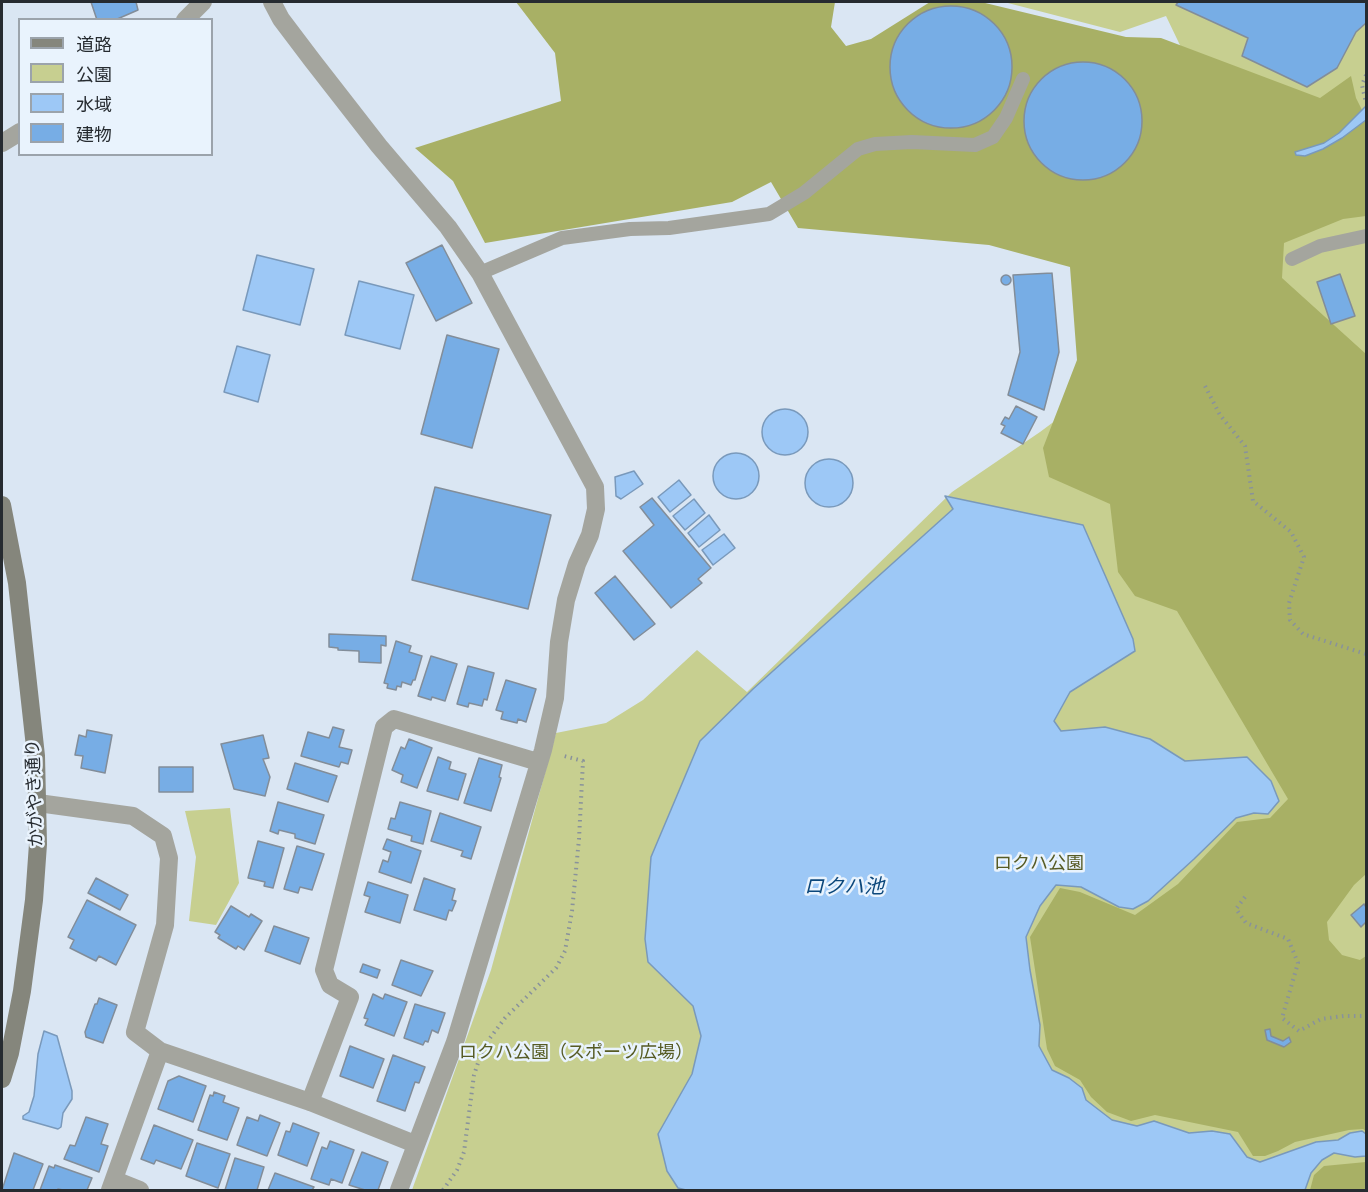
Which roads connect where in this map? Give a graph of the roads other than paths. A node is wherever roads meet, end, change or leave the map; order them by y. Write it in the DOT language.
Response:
graph roads {
  1 [pos="203,2"];
  2 [pos="272,2"];
  3 [pos="187,18"];
  4 [pos="1023,79"];
  5 [pos="18,133"];
  6 [pos="2,143"];
  7 [pos="1366,236"];
  8 [pos="1292,259"];
  9 [pos="480,273"];
  10 [pos="2,505"];
  11 [pos="540,756"];
  12 [pos="38,803"];
  13 [pos="160,1052"];
  14 [pos="2,1080"];
  15 [pos="310,1102"];
  16 [pos="415,1144"];
  17 [pos="112,1185"];
  18 [pos="140,1191"];
  19 [pos="399,1191"];
  1 -- 3 [label="street"];
  2 -- 9 [label="street"];
  4 -- 9 [label="lane"];
  5 -- 6 [label="street"];
  7 -- 8 [label="lane"];
  9 -- 11 [label="street"];
  10 -- 12 [label="street, かがやき通り"];
  11 -- 15 [label="street"];
  11 -- 16 [label="street"];
  12 -- 13 [label="street"];
  12 -- 14 [label="street, かがやき通り"];
  13 -- 15 [label="street"];
  13 -- 17 [label="street"];
  15 -- 16 [label="street"];
  16 -- 19 [label="street"];
  17 -- 18 [label="street"];
}
